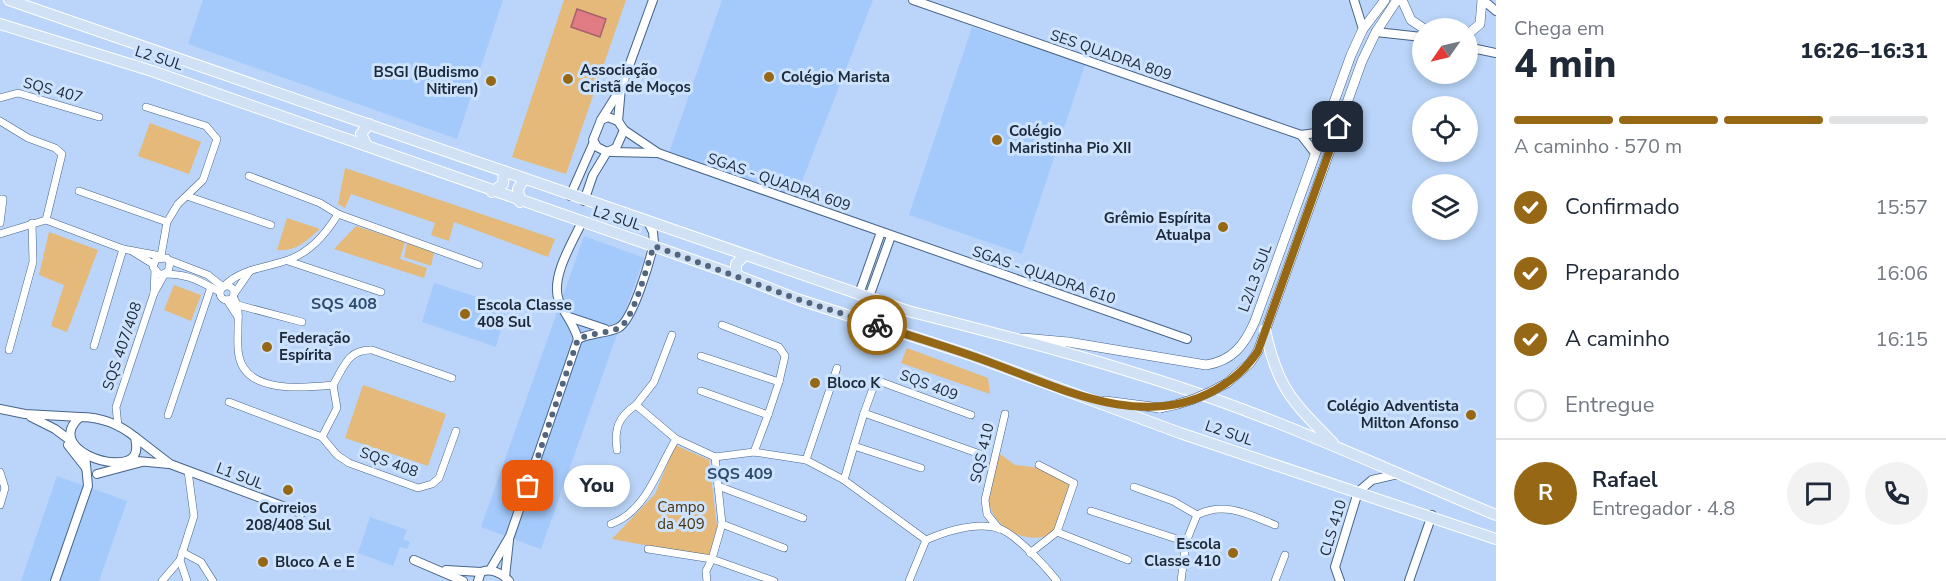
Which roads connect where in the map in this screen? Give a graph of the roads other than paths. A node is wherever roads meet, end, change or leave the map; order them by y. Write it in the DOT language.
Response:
graph roads {
  1 [pos="9,0"];
  2 [pos="653,0"];
  3 [pos="913,0"];
  4 [pos="1354,0"];
  5 [pos="1385,0"];
  6 [pos="1396,0"];
  7 [pos="1402,0"];
  8 [pos="1483,0"];
  9 [pos="1496,11"];
  10 [pos="1412,21"];
  11 [pos="0,24"];
  12 [pos="1478,26"];
  13 [pos="1363,29"];
  14 [pos="1376,32"];
  15 [pos="1412,36"];
  16 [pos="1478,49"];
  17 [pos="158,52"];
  18 [pos="1496,53"];
  19 [pos="179,60"];
  20 [pos="152,71"];
  21 [pos="174,79"];
  22 [pos="621,88"];
  23 [pos="0,98"];
  24 [pos="146,107"];
  25 [pos="99,117"];
  26 [pos="348,117"];
  27 [pos="601,120"];
  28 [pos="0,121"];
  29 [pos="618,121"];
  30 [pos="369,124"];
  31 [pos="624,130"];
  32 [pos="1323,132"];
  33 [pos="1301,135"];
  34 [pos="342,137"];
  35 [pos="593,144"];
  36 [pos="367,146"];
  37 [pos="609,152"];
  38 [pos="658,153"];
  39 [pos="1315,153"];
  40 [pos="504,171"];
  41 [pos="249,176"];
  42 [pos="524,179"];
  43 [pos="79,191"];
  44 [pos="492,192"];
  45 [pos="187,196"];
  46 [pos="570,196"];
  47 [pos="0,199"];
  48 [pos="584,201"];
  49 [pos="520,202"];
  50 [pos="338,214"];
  51 [pos="46,220"];
  52 [pos="167,222"];
  53 [pos="582,222"];
  54 [pos="648,222"];
  55 [pos="0,223"];
  56 [pos="32,223"];
  57 [pos="271,225"];
  58 [pos="881,232"];
  59 [pos="0,234"];
  60 [pos="891,236"];
  61 [pos="654,246"];
  62 [pos="126,249"];
  63 [pos="745,255"];
  64 [pos="161,256"];
  65 [pos="169,260"];
  66 [pos="288,261"];
  67 [pos="479,266"];
  68 [pos="154,267"];
  69 [pos="197,270"];
  70 [pos="250,271"];
  71 [pos="167,272"];
  72 [pos="736,275"];
  73 [pos="193,278"];
  74 [pos="211,287"];
  75 [pos="223,288"];
  76 [pos="381,292"];
  77 [pos="154,294"];
  78 [pos="864,296"];
  79 [pos="231,297"];
  80 [pos="238,305"];
  81 [pos="238,317"];
  82 [pos="569,317"];
  83 [pos="302,322"];
  84 [pos="722,325"];
  85 [pos="608,330"];
  86 [pos="1265,330"];
  87 [pos="672,335"];
  88 [pos="1012,338"];
  89 [pos="578,339"];
  90 [pos="1187,339"];
  91 [pos="94,346"];
  92 [pos="9,350"];
  93 [pos="701,356"];
  94 [pos="837,368"];
  95 [pos="452,378"];
  96 [pos="778,382"];
  97 [pos="333,385"];
  98 [pos="701,391"];
  99 [pos="1085,397"];
  100 [pos="229,402"];
  101 [pos="636,405"];
  102 [pos="116,407"];
  103 [pos="0,409"];
  104 [pos="864,413"];
  105 [pos="25,414"];
  106 [pos="1005,414"];
  107 [pos="168,415"];
  108 [pos="768,415"];
  109 [pos="971,415"];
  110 [pos="80,417"];
  111 [pos="104,420"];
  112 [pos="118,426"];
  113 [pos="55,429"];
  114 [pos="456,431"];
  115 [pos="135,437"];
  116 [pos="322,437"];
  117 [pos="676,439"];
  118 [pos="71,441"];
  119 [pos="1336,445"];
  120 [pos="854,446"];
  121 [pos="617,450"];
  122 [pos="754,452"];
  123 [pos="85,454"];
  124 [pos="980,454"];
  125 [pos="715,457"];
  126 [pos="127,460"];
  127 [pos="806,460"];
  128 [pos="108,461"];
  129 [pos="142,462"];
  130 [pos="170,464"];
  131 [pos="1040,465"];
  132 [pos="921,468"];
  133 [pos="188,471"];
  134 [pos="0,472"];
  135 [pos="93,473"];
  136 [pos="1398,474"];
  137 [pos="844,480"];
  138 [pos="718,486"];
  139 [pos="1134,487"];
  140 [pos="1358,492"];
  141 [pos="0,505"];
  142 [pos="1091,511"];
  143 [pos="301,513"];
  144 [pos="1197,515"];
  145 [pos="1432,515"];
  146 [pos="1496,515"];
  147 [pos="803,518"];
  148 [pos="611,524"];
  149 [pos="722,524"];
  150 [pos="1275,525"];
  151 [pos="999,529"];
  152 [pos="1057,532"];
  153 [pos="510,536"];
  154 [pos="1494,537"];
  155 [pos="926,540"];
  156 [pos="1186,542"];
  157 [pos="784,548"];
  158 [pos="648,549"];
  159 [pos="1030,553"];
  160 [pos="1285,555"];
  161 [pos="181,556"];
  162 [pos="712,558"];
  163 [pos="414,560"];
  164 [pos="1128,560"];
  165 [pos="442,570"];
  166 [pos="483,574"];
  167 [pos="507,579"];
  168 [pos="55,581"];
  169 [pos="162,581"];
  170 [pos="187,581"];
  171 [pos="213,581"];
  172 [pos="463,581"];
  173 [pos="707,581"];
  174 [pos="774,581"];
  175 [pos="909,581"];
  176 [pos="1057,581"];
  177 [pos="1181,581"];
  178 [pos="1275,581"];
  179 [pos="1340,581"];
  180 [pos="1409,581"];
  1 -- 17 [label="main road, L2 SUL"];
  2 -- 22 [label="street"];
  3 -- 33 [label="street, SES QUADRA 809"];
  4 -- 13 [label="street"];
  5 -- 13 [label="main road, L2/L3 SUL"];
  6 -- 14 [label="main road, L2/L3 SUL"];
  7 -- 10 [label="main road"];
  8 -- 9 [label="street"];
  8 -- 12 [label="main road"];
  11 -- 20 [label="main road, L2 SUL"];
  13 -- 32 [label="main road, L2/L3 SUL"];
  14 -- 15 [label="street"];
  14 -- 86 [label="main road, L2/L3 SUL"];
  16 -- 18 [label="street"];
  17 -- 19 [label="main road, L2 SUL"];
  17 -- 20 [label="main road"];
  19 -- 21 [label="main road"];
  19 -- 26 [label="main road, L2 SUL"];
  20 -- 21 [label="main road, L2 SUL"];
  21 -- 34 [label="main road, L2 SUL"];
  22 -- 27 [label="street"];
  22 -- 29 [label="street"];
  23 -- 25 [label="street, SQS 407"];
  24 -- 45 [label="street"];
  26 -- 30 [label="main road, L2 SUL"];
  26 -- 34 [label="main road"];
  27 -- 29 [label="street"];
  27 -- 35 [label="street"];
  28 -- 51 [label="street"];
  29 -- 31 [label="street"];
  30 -- 36 [label="main road"];
  30 -- 40 [label="main road, L2 SUL"];
  31 -- 37 [label="street"];
  31 -- 38 [label="street, SGAS - QUADRA 609"];
  32 -- 33 [label="street, SES QUADRA 809"];
  32 -- 39 [label="main road, L2/L3 SUL"];
  33 -- 39 [label="street"];
  34 -- 36 [label="main road, L2 SUL"];
  35 -- 37 [label="street"];
  35 -- 46 [label="street"];
  36 -- 44 [label="main road, L2 SUL"];
  37 -- 38 [label="street, SGAS - QUADRA 609"];
  37 -- 48 [label="street"];
  38 -- 58 [label="street, SGAS - QUADRA 609"];
  39 -- 88 [label="main road, L2/L3 SUL"];
  40 -- 42 [label="main road, L2 SUL"];
  40 -- 44 [label="main road"];
  41 -- 50 [label="street"];
  42 -- 46 [label="main road, L2 SUL"];
  42 -- 49 [label="main road"];
  43 -- 52 [label="street"];
  44 -- 49 [label="main road, L2 SUL"];
  45 -- 52 [label="street"];
  45 -- 57 [label="street"];
  46 -- 48 [label="main road, L2 SUL"];
  47 -- 55 [label="street"];
  48 -- 54 [label="main road, L2 SUL"];
  49 -- 53 [label="main road, L2 SUL"];
  50 -- 66 [label="street"];
  50 -- 67 [label="street"];
  51 -- 56 [label="street"];
  51 -- 62 [label="street"];
  52 -- 64 [label="street"];
  53 -- 61 [label="main road, L2 SUL"];
  53 -- 82 [label="street"];
  54 -- 61 [label="street"];
  54 -- 63 [label="main road, L2 SUL"];
  56 -- 59 [label="street"];
  56 -- 92 [label="street"];
  58 -- 60 [label="street, SGAS - QUADRA 609"];
  58 -- 78 [label="street"];
  60 -- 78 [label="street"];
  60 -- 90 [label="street, SGAS - QUADRA 610"];
  61 -- 72 [label="main road, L2 SUL"];
  61 -- 85 [label="street"];
  62 -- 64 [label="street"];
  62 -- 68 [label="street"];
  62 -- 91 [label="street"];
  63 -- 72 [label="main road"];
  63 -- 78 [label="main road, L2 SUL"];
  64 -- 65 [label="street"];
  64 -- 68 [label="street"];
  65 -- 69 [label="street"];
  65 -- 71 [label="street"];
  66 -- 70 [label="street"];
  66 -- 76 [label="street"];
  68 -- 71 [label="street"];
  68 -- 77 [label="street, SQS 407/408"];
  69 -- 73 [label="street"];
  69 -- 75 [label="street"];
  70 -- 75 [label="street"];
  70 -- 79 [label="street"];
  71 -- 73 [label="street"];
  71 -- 77 [label="street, SQS 407/408"];
  72 -- 99 [label="main road, L2 SUL"];
  73 -- 74 [label="street"];
  74 -- 75 [label="street"];
  74 -- 107 [label="street"];
  75 -- 79 [label="street"];
  75 -- 79 [label="street"];
  77 -- 102 [label="street, SQS 407/408"];
  78 -- 88 [label="main road, L2 SUL"];
  79 -- 80 [label="street"];
  79 -- 81 [label="street"];
  80 -- 81 [label="street"];
  80 -- 83 [label="street"];
  81 -- 97 [label="street"];
  82 -- 85 [label="street"];
  82 -- 89 [label="street"];
  84 -- 96 [label="street"];
  85 -- 89 [label="street"];
  86 -- 99 [label="main road, L2/L3 SUL, bridge"];
  86 -- 119 [label="main road"];
  87 -- 101 [label="street"];
  88 -- 119 [label="main road, L2 SUL"];
  89 -- 153 [label="street"];
  93 -- 96 [label="street"];
  94 -- 127 [label="street"];
  95 -- 97 [label="street"];
  96 -- 108 [label="street"];
  97 -- 116 [label="street"];
  98 -- 108 [label="street"];
  99 -- 140 [label="main road, L2 SUL"];
  100 -- 116 [label="street, SQS 408"];
  101 -- 117 [label="street"];
  101 -- 121 [label="street"];
  102 -- 111 [label="street, SQS 407/408"];
  102 -- 112 [label="street, SQS 407/408"];
  103 -- 105 [label="street"];
  104 -- 109 [label="street, SQS 409"];
  104 -- 120 [label="street, SQS 409"];
  104 -- 124 [label="street"];
  105 -- 110 [label="street"];
  105 -- 113 [label="street"];
  106 -- 151 [label="street, SQS 410"];
  108 -- 122 [label="street"];
  110 -- 111 [label="street, L1 SUL"];
  110 -- 118 [label="street"];
  111 -- 112 [label="street, L1 SUL"];
  112 -- 115 [label="street, L1 SUL"];
  113 -- 118 [label="street"];
  113 -- 135 [label="street"];
  114 -- 116 [label="street, SQS 408"];
  115 -- 126 [label="street"];
  115 -- 130 [label="street, L1 SUL"];
  117 -- 125 [label="street"];
  117 -- 148 [label="street"];
  118 -- 123 [label="street"];
  119 -- 136 [label="main road, L2 SUL"];
  120 -- 132 [label="street"];
  120 -- 137 [label="street, SQS 409"];
  122 -- 125 [label="street"];
  122 -- 127 [label="street"];
  123 -- 128 [label="street, L1 SUL"];
  123 -- 135 [label="street"];
  125 -- 138 [label="street"];
  126 -- 128 [label="street, L1 SUL"];
  126 -- 129 [label="street, L1 SUL"];
  127 -- 137 [label="street"];
  128 -- 135 [label="street"];
  129 -- 130 [label="street, L1 SUL"];
  129 -- 135 [label="street"];
  130 -- 133 [label="street, L1 SUL"];
  131 -- 152 [label="street"];
  133 -- 143 [label="street, L1 SUL"];
  133 -- 161 [label="street"];
  134 -- 141 [label="street"];
  135 -- 168 [label="street"];
  136 -- 140 [label="street, CLS 410"];
  136 -- 146 [label="main road, L2 SUL"];
  137 -- 155 [label="street"];
  138 -- 147 [label="street"];
  138 -- 149 [label="street"];
  139 -- 144 [label="street"];
  140 -- 145 [label="main road, L2 SUL"];
  140 -- 179 [label="street, CLS 410"];
  142 -- 156 [label="street"];
  144 -- 150 [label="street"];
  144 -- 156 [label="street"];
  145 -- 154 [label="main road, L2 SUL"];
  145 -- 180 [label="street"];
  149 -- 157 [label="street"];
  149 -- 162 [label="street"];
  151 -- 155 [label="street"];
  151 -- 159 [label="street, SQS 410"];
  152 -- 159 [label="street"];
  152 -- 164 [label="street"];
  153 -- 166 [label="street"];
  153 -- 167 [label="street"];
  155 -- 175 [label="street"];
  156 -- 177 [label="street"];
  158 -- 162 [label="street"];
  159 -- 176 [label="street, SQS 410"];
  160 -- 178 [label="street"];
  161 -- 169 [label="street"];
  161 -- 170 [label="street"];
  161 -- 171 [label="street"];
  162 -- 173 [label="street"];
  162 -- 174 [label="street"];
  163 -- 165 [label="street"];
  165 -- 166 [label="street"];
  165 -- 172 [label="street"];
  166 -- 167 [label="street"];
}
